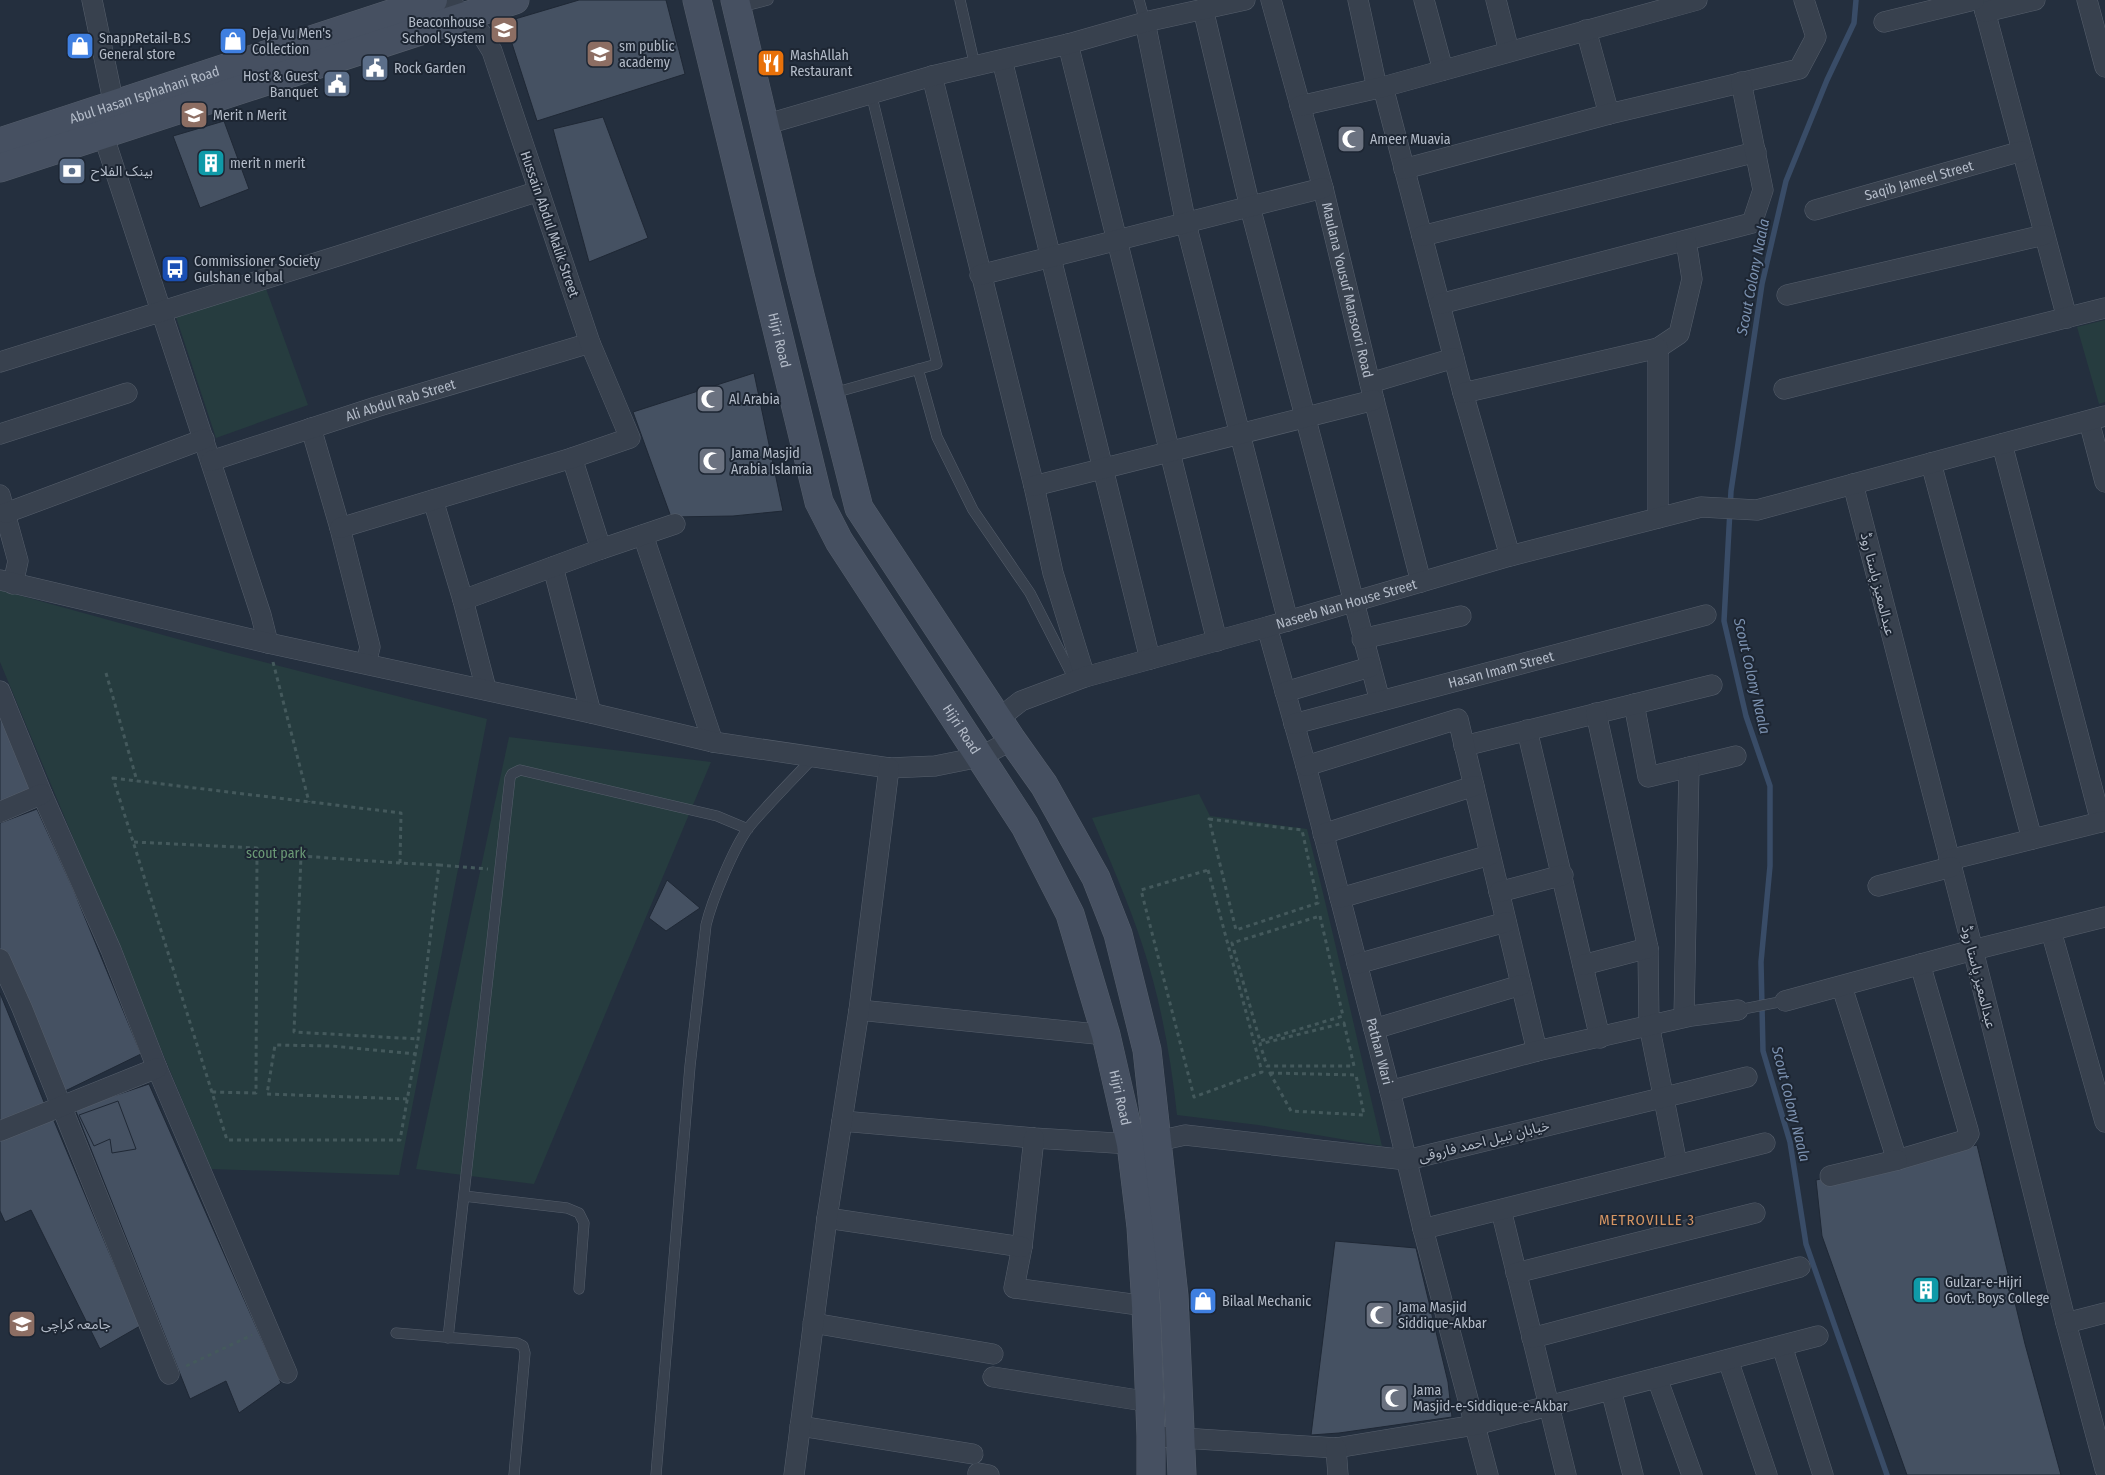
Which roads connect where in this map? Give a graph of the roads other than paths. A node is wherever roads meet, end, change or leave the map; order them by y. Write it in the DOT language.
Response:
graph roads {
  1 [pos="92,0"];
  2 [pos="515,0"];
  3 [pos="697,0"];
  4 [pos="768,0"];
  5 [pos="960,0"];
  6 [pos="1139,0"];
  7 [pos="1245,0"];
  8 [pos="1271,0"];
  9 [pos="1358,0"];
  10 [pos="1424,0"];
  11 [pos="1496,0"];
  12 [pos="1804,0"];
  13 [pos="2035,0"];
  14 [pos="2087,0"];
  15 [pos="1686,1"];
  16 [pos="735,4"];
  17 [pos="1980,4"];
  18 [pos="456,8"];
  19 [pos="1203,9"];
  20 [pos="421,13"];
  21 [pos="1145,22"];
  22 [pos="1884,22"];
  23 [pos="1586,30"];
  24 [pos="1068,44"];
  25 [pos="1509,51"];
  26 [pos="1002,60"];
  27 [pos="974,66"];
  28 [pos="2105,67"];
  29 [pos="1443,70"];
  30 [pos="932,76"];
  31 [pos="1741,82"];
  32 [pos="1380,87"];
  33 [pos="871,94"];
  34 [pos="114,105"];
  35 [pos="1300,106"];
  36 [pos="1609,114"];
  37 [pos="764,124"];
  38 [pos="103,134"];
  39 [pos="0,142"];
  40 [pos="2022,151"];
  41 [pos="1756,152"];
  42 [pos="0,168"];
  43 [pos="1404,169"];
  44 [pos="1323,188"];
  45 [pos="539,191"];
  46 [pos="1250,207"];
  47 [pos="1815,210"];
  48 [pos="1186,224"];
  49 [pos="2044,235"];
  50 [pos="1422,236"];
  51 [pos="1117,241"];
  52 [pos="1686,241"];
  53 [pos="1051,257"];
  54 [pos="980,275"];
  55 [pos="1787,296"];
  56 [pos="1440,304"];
  57 [pos="2105,308"];
  58 [pos="162,311"];
  59 [pos="2066,318"];
  60 [pos="590,343"];
  61 [pos="1658,348"];
  62 [pos="1454,358"];
  63 [pos="0,362"];
  64 [pos="918,369"];
  65 [pos="1784,389"];
  66 [pos="1372,391"];
  67 [pos="127,393"];
  68 [pos="830,394"];
  69 [pos="1463,394"];
  70 [pos="1304,418"];
  71 [pos="2097,419"];
  72 [pos="310,428"];
  73 [pos="0,434"];
  74 [pos="1240,434"];
  75 [pos="204,438"];
  76 [pos="2002,444"];
  77 [pos="1169,452"];
  78 [pos="572,458"];
  79 [pos="211,461"];
  80 [pos="1931,463"];
  81 [pos="1103,468"];
  82 [pos="2105,482"];
  83 [pos="1853,484"];
  84 [pos="1034,486"];
  85 [pos="433,500"];
  86 [pos="3,504"];
  87 [pos="1658,518"];
  88 [pos="675,524"];
  89 [pos="340,528"];
  90 [pos="643,535"];
  91 [pos="601,549"];
  92 [pos="1510,556"];
  93 [pos="553,567"];
  94 [pos="6,582"];
  95 [pos="1421,582"];
  96 [pos="463,600"];
  97 [pos="1352,602"];
  98 [pos="1706,614"];
  99 [pos="1461,616"];
  100 [pos="1288,621"];
  101 [pos="1267,627"];
  102 [pos="1362,639"];
  103 [pos="1216,641"];
  104 [pos="268,643"];
  105 [pos="1150,659"];
  106 [pos="366,663"];
  107 [pos="1370,667"];
  108 [pos="1080,679"];
  109 [pos="1712,685"];
  110 [pos="486,690"];
  111 [pos="1285,692"];
  112 [pos="1,694"];
  113 [pos="1380,701"];
  114 [pos="1634,704"];
  115 [pos="592,713"];
  116 [pos="1596,714"];
  117 [pos="1294,724"];
  118 [pos="1005,729"];
  119 [pos="1527,730"];
  120 [pos="713,742"];
  121 [pos="1464,746"];
  122 [pos="1736,756"];
  123 [pos="814,757"];
  124 [pos="980,757"];
  125 [pos="1306,766"];
  126 [pos="1689,767"];
  127 [pos="889,768"];
  128 [pos="1474,786"];
  129 [pos="42,794"];
  130 [pos="0,812"];
  131 [pos="2103,821"];
  132 [pos="748,829"];
  133 [pos="1323,834"];
  134 [pos="2032,840"];
  135 [pos="1490,855"];
  136 [pos="1950,864"];
  137 [pos="1563,875"];
  138 [pos="1878,886"];
  139 [pos="1499,892"];
  140 [pos="1340,898"];
  141 [pos="2105,917"];
  142 [pos="1506,922"];
  143 [pos="2051,930"];
  144 [pos="1648,948"];
  145 [pos="1972,950"];
  146 [pos="0,958"];
  147 [pos="1357,964"];
  148 [pos="1583,964"];
  149 [pos="1920,964"];
  150 [pos="1521,985"];
  151 [pos="1842,987"];
  152 [pos="1785,1001"];
  153 [pos="859,1010"];
  154 [pos="1738,1010"];
  155 [pos="1684,1017"];
  156 [pos="1649,1025"];
  157 [pos="1374,1029"];
  158 [pos="1106,1035"];
  159 [pos="1600,1038"];
  160 [pos="1537,1051"];
  161 [pos="157,1068"];
  162 [pos="1747,1077"];
  163 [pos="1390,1091"];
  164 [pos="1664,1096"];
  165 [pos="62,1106"];
  166 [pos="842,1121"];
  167 [pos="2105,1122"];
  168 [pos="0,1132"];
  169 [pos="1034,1138"];
  170 [pos="1158,1141"];
  171 [pos="1765,1143"];
  172 [pos="1131,1144"];
  173 [pos="1407,1160"];
  174 [pos="1897,1160"];
  175 [pos="1677,1164"];
  176 [pos="1830,1176"];
  177 [pos="464,1196"];
  178 [pos="1501,1210"];
  179 [pos="1754,1213"];
  180 [pos="827,1218"];
  181 [pos="1423,1229"];
  182 [pos="1022,1247"];
  183 [pos="1800,1267"];
  184 [pos="1516,1273"];
  185 [pos="579,1289"];
  186 [pos="1146,1306"];
  187 [pos="2105,1313"];
  188 [pos="813,1323"];
  189 [pos="2066,1323"];
  190 [pos="396,1333"];
  191 [pos="1818,1336"];
  192 [pos="448,1338"];
  193 [pos="1532,1338"];
  194 [pos="1782,1346"];
  195 [pos="993,1354"];
  196 [pos="1728,1360"];
  197 [pos="287,1373"];
  198 [pos="169,1374"];
  199 [pos="993,1377"];
  200 [pos="1657,1378"];
  201 [pos="1610,1390"];
  202 [pos="1150,1402"];
  203 [pos="1549,1406"];
  204 [pos="2098,1413"];
  205 [pos="1475,1425"];
  206 [pos="800,1426"];
  207 [pos="1151,1436"];
  208 [pos="1181,1438"];
  209 [pos="1336,1448"];
  210 [pos="980,1467"];
  211 [pos="2105,1469"];
  212 [pos="514,1475"];
  213 [pos="656,1475"];
  214 [pos="794,1475"];
  215 [pos="1151,1475"];
  216 [pos="1182,1475"];
  217 [pos="1338,1475"];
  218 [pos="1488,1475"];
  219 [pos="1566,1475"];
  220 [pos="1633,1475"];
  221 [pos="1692,1475"];
  222 [pos="1767,1475"];
  223 [pos="1823,1475"];
  1 -- 34 [label="street"];
  2 -- 18 [label="main road, Abul Hasan Isphahani Road"];
  3 -- 124 [label="main road, Hijri Road"];
  4 -- 16 [label="lane"];
  5 -- 27 [label="lane"];
  6 -- 21 [label="lane"];
  7 -- 19 [label="street"];
  8 -- 35 [label="street, Maulana Yousuf Mansoori Road"];
  9 -- 32 [label="street"];
  10 -- 29 [label="street"];
  11 -- 25 [label="street"];
  12 -- 31 [label="street"];
  13 -- 17 [label="street"];
  14 -- 28 [label="street"];
  15 -- 23 [label="street"];
  16 -- 37 [label="main road"];
  17 -- 22 [label="street"];
  17 -- 40 [label="street"];
  18 -- 20 [label="main road, Abul Hasan Isphahani Road"];
  18 -- 45 [label="street, Hussain Abdul Malik Street"];
  19 -- 21 [label="street"];
  19 -- 46 [label="street"];
  20 -- 34 [label="main road, Abul Hasan Isphahani Road"];
  20 -- 38 [label="main road, Abul Hasan Isphahani Road"];
  21 -- 24 [label="street"];
  21 -- 48 [label="street"];
  23 -- 25 [label="street"];
  23 -- 36 [label="street"];
  24 -- 26 [label="street"];
  24 -- 51 [label="street"];
  25 -- 29 [label="street"];
  26 -- 27 [label="street"];
  26 -- 53 [label="street"];
  27 -- 30 [label="street"];
  29 -- 32 [label="street"];
  30 -- 33 [label="street"];
  30 -- 54 [label="street"];
  31 -- 36 [label="street"];
  31 -- 41 [label="street"];
  32 -- 35 [label="street"];
  32 -- 43 [label="street"];
  33 -- 37 [label="street"];
  33 -- 64 [label="lane"];
  34 -- 39 [label="main road, Abul Hasan Isphahani Road"];
  35 -- 44 [label="street, Maulana Yousuf Mansoori Road"];
  36 -- 43 [label="street"];
  37 -- 68 [label="main road"];
  38 -- 42 [label="main road, Abul Hasan Isphahani Road"];
  38 -- 58 [label="street"];
  40 -- 47 [label="street, Saqib Jameel Street"];
  40 -- 49 [label="street"];
  41 -- 50 [label="street"];
  41 -- 52 [label="street"];
  43 -- 50 [label="street"];
  44 -- 46 [label="street"];
  44 -- 66 [label="street, Maulana Yousuf Mansoori Road"];
  45 -- 58 [label="street"];
  45 -- 60 [label="street, Hussain Abdul Malik Street"];
  46 -- 48 [label="street"];
  46 -- 70 [label="street"];
  48 -- 51 [label="street"];
  48 -- 74 [label="street"];
  49 -- 55 [label="street"];
  49 -- 59 [label="street"];
  50 -- 56 [label="street"];
  51 -- 53 [label="street"];
  51 -- 77 [label="street"];
  52 -- 56 [label="street"];
  52 -- 61 [label="street"];
  53 -- 54 [label="street"];
  53 -- 81 [label="street"];
  54 -- 84 [label="street"];
  56 -- 62 [label="street"];
  57 -- 59 [label="street"];
  58 -- 63 [label="street"];
  58 -- 75 [label="street"];
  59 -- 65 [label="street"];
  60 -- 72 [label="street, Ali Abdul Rab Street"];
  60 -- 78 [label="street, Hussain Abdul Malik Street"];
  61 -- 69 [label="street"];
  61 -- 87 [label="street"];
  62 -- 66 [label="street"];
  62 -- 69 [label="street"];
  64 -- 68 [label="lane"];
  64 -- 108 [label="lane"];
  66 -- 70 [label="street"];
  66 -- 95 [label="street, Maulana Yousuf Mansoori Road"];
  67 -- 73 [label="street"];
  68 -- 118 [label="main road"];
  69 -- 92 [label="street"];
  70 -- 74 [label="street"];
  70 -- 97 [label="street"];
  71 -- 76 [label="street, Naseeb Nan House Street"];
  71 -- 82 [label="street"];
  72 -- 79 [label="street, Ali Abdul Rab Street"];
  72 -- 89 [label="street"];
  74 -- 77 [label="street"];
  74 -- 100 [label="street"];
  75 -- 79 [label="street"];
  75 -- 86 [label="street"];
  76 -- 80 [label="street, Naseeb Nan House Street"];
  76 -- 131 [label="street"];
  77 -- 81 [label="street"];
  77 -- 103 [label="street"];
  78 -- 85 [label="street"];
  78 -- 91 [label="street"];
  79 -- 104 [label="street"];
  80 -- 83 [label="street, Naseeb Nan House Street"];
  80 -- 134 [label="street"];
  81 -- 84 [label="street"];
  81 -- 105 [label="street"];
  83 -- 87 [label="street, Naseeb Nan House Street"];
  83 -- 136 [label="street, عبدالمعیز پاستا روڈ"];
  84 -- 108 [label="street"];
  85 -- 89 [label="street"];
  85 -- 96 [label="street"];
  86 -- 94 [label="street"];
  87 -- 92 [label="street, Naseeb Nan House Street"];
  88 -- 90 [label="street"];
  89 -- 106 [label="street"];
  90 -- 91 [label="street"];
  90 -- 120 [label="street"];
  91 -- 93 [label="street"];
  92 -- 95 [label="street, Naseeb Nan House Street"];
  93 -- 96 [label="street"];
  93 -- 115 [label="street"];
  94 -- 104 [label="street, Naseeb Nan House Street"];
  95 -- 97 [label="street, Naseeb Nan House Street"];
  96 -- 110 [label="street"];
  97 -- 100 [label="street, Naseeb Nan House Street"];
  97 -- 102 [label="street"];
  98 -- 113 [label="street, Hasan Imam Street"];
  99 -- 102 [label="street"];
  100 -- 101 [label="street, Naseeb Nan House Street"];
  101 -- 103 [label="street, Naseeb Nan House Street"];
  101 -- 111 [label="street, Pathan Wari"];
  102 -- 107 [label="street"];
  103 -- 105 [label="street, Naseeb Nan House Street"];
  104 -- 106 [label="street, Naseeb Nan House Street"];
  105 -- 108 [label="street, Naseeb Nan House Street"];
  106 -- 110 [label="street, Naseeb Nan House Street"];
  107 -- 111 [label="street"];
  107 -- 113 [label="street"];
  108 -- 118 [label="street, Naseeb Nan House Street"];
  109 -- 114 [label="street"];
  110 -- 115 [label="street, Naseeb Nan House Street"];
  111 -- 117 [label="street, Pathan Wari"];
  112 -- 129 [label="street"];
  113 -- 117 [label="street, Hasan Imam Street"];
  114 -- 116 [label="street"];
  114 -- 126 [label="street"];
  115 -- 120 [label="street, Naseeb Nan House Street"];
  116 -- 119 [label="street"];
  116 -- 144 [label="street"];
  117 -- 125 [label="street, Pathan Wari"];
  118 -- 124 [label="street, Naseeb Nan House Street"];
  118 -- 170 [label="main road"];
  119 -- 121 [label="street"];
  119 -- 137 [label="street"];
  120 -- 123 [label="street, Naseeb Nan House Street"];
  121 -- 125 [label="street"];
  121 -- 128 [label="street"];
  122 -- 126 [label="street"];
  123 -- 127 [label="street, Naseeb Nan House Street"];
  123 -- 132 [label="lane"];
  124 -- 127 [label="street, Naseeb Nan House Street"];
  124 -- 158 [label="main road, Hijri Road"];
  125 -- 133 [label="street, Pathan Wari"];
  126 -- 155 [label="street"];
  127 -- 153 [label="street"];
  128 -- 133 [label="street"];
  128 -- 135 [label="street"];
  129 -- 130 [label="street"];
  129 -- 161 [label="street"];
  131 -- 134 [label="street"];
  132 -- 177 [label="lane"];
  132 -- 213 [label="lane"];
  133 -- 140 [label="street, Pathan Wari"];
  134 -- 136 [label="street"];
  135 -- 139 [label="street"];
  135 -- 140 [label="street"];
  136 -- 138 [label="street"];
  136 -- 145 [label="street, عبدالمعیز پاستا روڈ"];
  137 -- 139 [label="street"];
  137 -- 148 [label="street"];
  139 -- 142 [label="street"];
  140 -- 147 [label="street, Pathan Wari"];
  141 -- 143 [label="street"];
  142 -- 147 [label="street"];
  142 -- 150 [label="street"];
  143 -- 145 [label="street"];
  143 -- 167 [label="street"];
  144 -- 148 [label="street"];
  144 -- 156 [label="street"];
  145 -- 149 [label="street"];
  145 -- 189 [label="street, عبدالمعیز پاستا روڈ"];
  146 -- 165 [label="street"];
  147 -- 157 [label="street, Pathan Wari"];
  148 -- 159 [label="street"];
  149 -- 151 [label="street"];
  149 -- 174 [label="street"];
  150 -- 157 [label="street"];
  150 -- 160 [label="street"];
  151 -- 152 [label="street"];
  151 -- 174 [label="street"];
  152 -- 154 [label="lane"];
  153 -- 158 [label="street"];
  153 -- 166 [label="street"];
  154 -- 155 [label="street"];
  155 -- 156 [label="street"];
  156 -- 159 [label="street"];
  156 -- 164 [label="street"];
  157 -- 163 [label="street, Pathan Wari"];
  158 -- 172 [label="main road, Hijri Road"];
  159 -- 160 [label="street"];
  160 -- 163 [label="street"];
  161 -- 165 [label="street"];
  161 -- 197 [label="street"];
  162 -- 164 [label="street, خیابانِ نبیل احمد فاروقی"];
  163 -- 173 [label="street, Pathan Wari"];
  164 -- 173 [label="street, خیابانِ نبیل احمد فاروقی"];
  164 -- 175 [label="street"];
  165 -- 168 [label="street"];
  165 -- 198 [label="street"];
  166 -- 169 [label="street, خیابانِ نبیل احمد فاروقی"];
  166 -- 180 [label="street"];
  169 -- 172 [label="street, خیابانِ نبیل احمد فاروقی"];
  169 -- 182 [label="street"];
  170 -- 172 [label="street, خیابانِ نبیل احمد فاروقی"];
  170 -- 173 [label="street, خیابانِ نبیل احمد فاروقی"];
  170 -- 208 [label="main road"];
  171 -- 175 [label="street"];
  172 -- 186 [label="main road, Hijri Road"];
  173 -- 181 [label="street, Pathan Wari"];
  174 -- 176 [label="street"];
  175 -- 178 [label="street"];
  177 -- 185 [label="lane"];
  177 -- 192 [label="lane"];
  178 -- 181 [label="street"];
  178 -- 184 [label="street"];
  179 -- 184 [label="street"];
  180 -- 182 [label="street"];
  180 -- 188 [label="street"];
  181 -- 205 [label="street, Pathan Wari"];
  182 -- 186 [label="street"];
  183 -- 193 [label="street"];
  184 -- 193 [label="street"];
  186 -- 202 [label="main road, Hijri Road"];
  187 -- 189 [label="street"];
  188 -- 195 [label="street"];
  188 -- 206 [label="street"];
  189 -- 204 [label="street, عبدالمعیز پاستا روڈ"];
  190 -- 192 [label="lane"];
  191 -- 194 [label="street"];
  192 -- 212 [label="lane"];
  193 -- 203 [label="street"];
  194 -- 196 [label="street"];
  194 -- 223 [label="street"];
  196 -- 200 [label="street"];
  196 -- 222 [label="street"];
  199 -- 202 [label="street"];
  200 -- 201 [label="street"];
  200 -- 221 [label="street"];
  201 -- 203 [label="street"];
  201 -- 220 [label="street"];
  202 -- 207 [label="main road, Hijri Road"];
  203 -- 205 [label="street"];
  203 -- 219 [label="street"];
  204 -- 211 [label="street, عبدالمعیز پاستا روڈ"];
  205 -- 209 [label="street"];
  205 -- 218 [label="street, Pathan Wari"];
  206 -- 210 [label="street"];
  206 -- 214 [label="street"];
  207 -- 208 [label="street"];
  207 -- 215 [label="main road, Hijri Road"];
  208 -- 209 [label="street"];
  208 -- 216 [label="main road"];
  209 -- 217 [label="street"];
}
